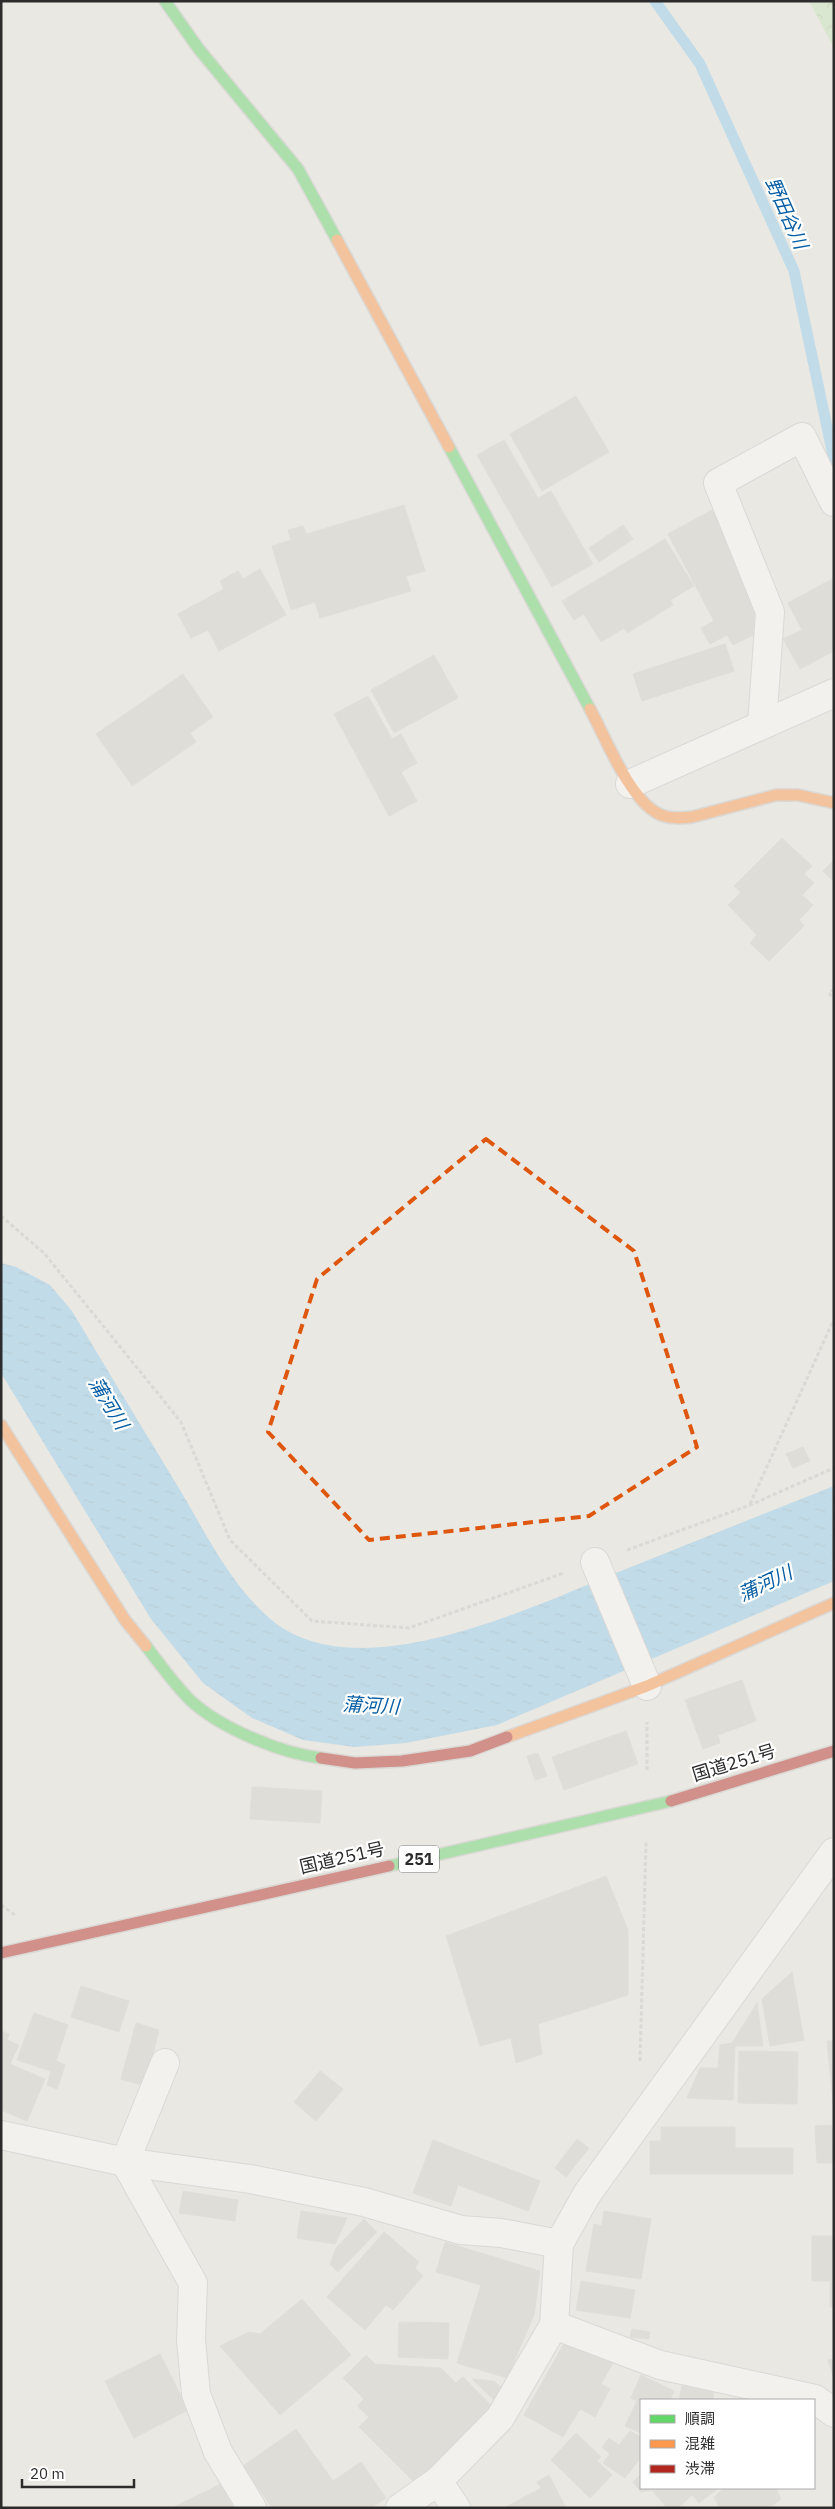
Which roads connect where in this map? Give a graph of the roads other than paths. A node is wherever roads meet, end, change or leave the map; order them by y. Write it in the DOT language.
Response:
graph roads {
  1 [pos="165,1"];
  2 [pos="834,502"];
  3 [pos="834,693"];
  4 [pos="762,725"];
  5 [pos="630,784"];
  6 [pos="834,803"];
  7 [pos="1,1425"];
  8 [pos="598,1568"];
  9 [pos="834,1603"];
  10 [pos="646,1682"];
  11 [pos="834,1751"];
  12 [pos="834,1852"];
  13 [pos="1,1952"];
  14 [pos="165,2063"];
  15 [pos="1,2135"];
  16 [pos="125,2162"];
  17 [pos="559,2244"];
  18 [pos="554,2325"];
  19 [pos="834,2414"];
  20 [pos="438,2481"];
  21 [pos="252,2508"];
  22 [pos="400,2508"];
  23 [pos="456,2508"];
  1 -- 5 [label="main road"];
  2 -- 4 [label="street"];
  3 -- 4 [label="street"];
  4 -- 5 [label="street"];
  5 -- 6 [label="main road"];
  7 -- 10 [label="main road"];
  8 -- 10 [label="street"];
  9 -- 10 [label="main road"];
  11 -- 13 [label="main road, 国道251号 / 251"];
  12 -- 17 [label="street"];
  14 -- 16 [label="street"];
  15 -- 16 [label="street"];
  16 -- 17 [label="street"];
  16 -- 21 [label="street"];
  17 -- 18 [label="street"];
  18 -- 19 [label="street"];
  18 -- 20 [label="street"];
  20 -- 22 [label="street"];
  20 -- 23 [label="street"];
}
